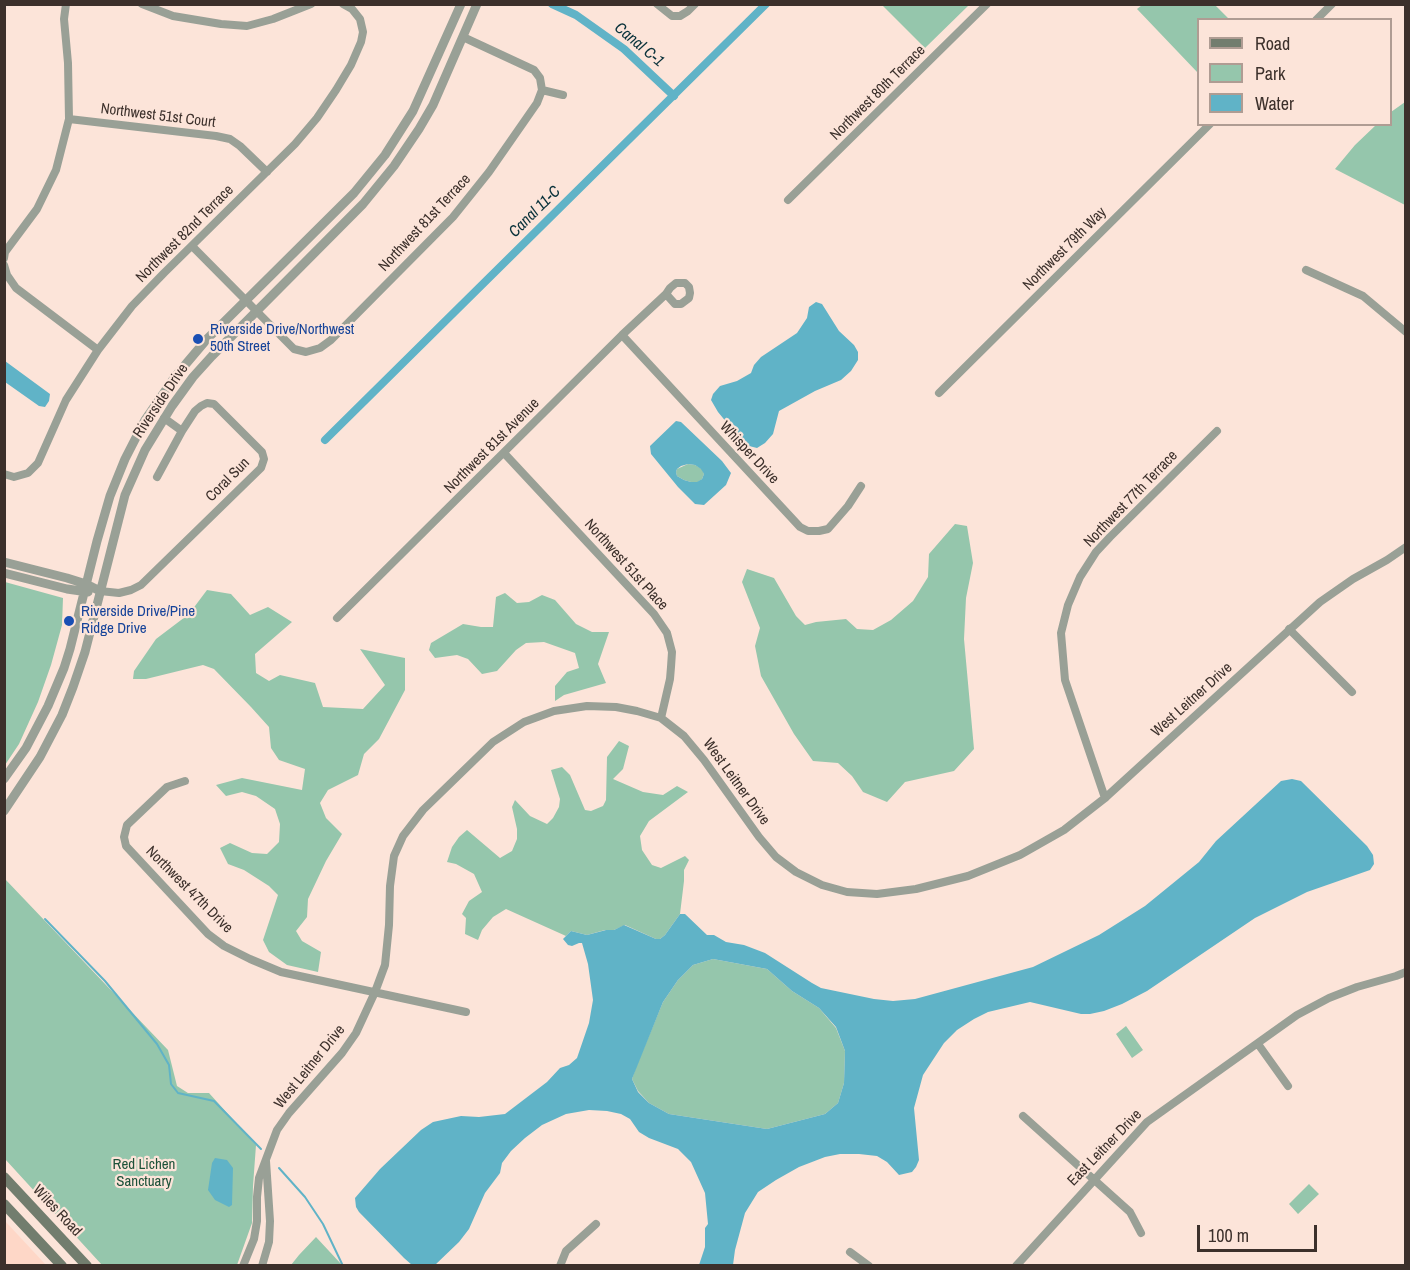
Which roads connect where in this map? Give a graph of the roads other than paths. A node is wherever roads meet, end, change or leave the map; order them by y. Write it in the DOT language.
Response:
graph roads {
  1 [pos="66,4"];
  2 [pos="142,4"];
  3 [pos="311,4"];
  4 [pos="343,4"];
  5 [pos="461,4"];
  6 [pos="477,4"];
  7 [pos="657,4"];
  8 [pos="695,4"];
  9 [pos="987,4"];
  10 [pos="1332,4"];
  11 [pos="1319,18"];
  12 [pos="463,37"];
  13 [pos="542,90"];
  14 [pos="562,95"];
  15 [pos="69,119"];
  16 [pos="1208,126"];
  17 [pos="267,172"];
  18 [pos="789,200"];
  19 [pos="192,246"];
  20 [pos="4,258"];
  21 [pos="4,265"];
  22 [pos="1306,270"];
  23 [pos="666,294"];
  24 [pos="246,301"];
  25 [pos="256,312"];
  26 [pos="1406,332"];
  27 [pos="622,335"];
  28 [pos="98,350"];
  29 [pos="939,393"];
  30 [pos="164,418"];
  31 [pos="182,431"];
  32 [pos="1217,431"];
  33 [pos="504,453"];
  34 [pos="4,474"];
  35 [pos="157,477"];
  36 [pos="861,486"];
  37 [pos="1406,547"];
  38 [pos="4,562"];
  39 [pos="4,573"];
  40 [pos="85,588"];
  41 [pos="100,591"];
  42 [pos="337,618"];
  43 [pos="1289,629"];
  44 [pos="1352,693"];
  45 [pos="661,718"];
  46 [pos="4,779"];
  47 [pos="185,781"];
  48 [pos="1105,798"];
  49 [pos="4,811"];
  50 [pos="1406,972"];
  51 [pos="375,992"];
  52 [pos="465,1012"];
  53 [pos="1257,1044"];
  54 [pos="1288,1086"];
  55 [pos="1023,1116"];
  56 [pos="266,1160"];
  57 [pos="4,1177"];
  58 [pos="1094,1179"];
  59 [pos="4,1204"];
  60 [pos="596,1224"];
  61 [pos="1141,1233"];
  62 [pos="850,1252"];
  63 [pos="62,1266"];
  64 [pos="87,1266"];
  65 [pos="243,1266"];
  66 [pos="262,1266"];
  67 [pos="560,1266"];
  68 [pos="869,1266"];
  69 [pos="1016,1266"];
  1 -- 15 [label="street"];
  2 -- 3 [label="street"];
  4 -- 17 [label="street, Northwest 82nd Terrace"];
  5 -- 24 [label="street, Riverside Drive"];
  6 -- 12 [label="street, Riverside Drive"];
  7 -- 8 [label="street"];
  9 -- 18 [label="street, Northwest 80th Terrace"];
  10 -- 11 [label="street"];
  12 -- 13 [label="street"];
  12 -- 25 [label="street, Riverside Drive"];
  13 -- 14 [label="street"];
  13 -- 25 [label="street, Northwest 81st Terrace"];
  15 -- 17 [label="street, Northwest 51st Court"];
  15 -- 20 [label="street"];
  16 -- 29 [label="street, Northwest 79th Way"];
  17 -- 19 [label="street, Northwest 82nd Terrace"];
  19 -- 24 [label="street"];
  19 -- 28 [label="street, Northwest 82nd Terrace"];
  21 -- 28 [label="street"];
  22 -- 26 [label="street"];
  23 -- 27 [label="street, Northwest 81st Avenue"];
  24 -- 25 [label="street"];
  24 -- 40 [label="street, Riverside Drive"];
  25 -- 30 [label="street, Riverside Drive"];
  27 -- 33 [label="street, Northwest 81st Avenue"];
  27 -- 36 [label="street, Whisper Drive"];
  28 -- 34 [label="street, Northwest 82nd Terrace"];
  30 -- 31 [label="street"];
  30 -- 41 [label="street, Riverside Drive"];
  31 -- 35 [label="street, Coral Sun"];
  31 -- 41 [label="street, Coral Sun"];
  32 -- 48 [label="street, Northwest 77th Terrace"];
  33 -- 42 [label="street, Northwest 81st Avenue"];
  33 -- 45 [label="street, Northwest 51st Place"];
  37 -- 43 [label="street, West Leitner Drive"];
  38 -- 40 [label="street"];
  39 -- 40 [label="street"];
  40 -- 41 [label="street"];
  40 -- 46 [label="street, Riverside Drive"];
  41 -- 49 [label="street, Riverside Drive"];
  43 -- 44 [label="street"];
  43 -- 48 [label="street, West Leitner Drive"];
  45 -- 48 [label="street, West Leitner Drive"];
  45 -- 51 [label="street, West Leitner Drive"];
  47 -- 51 [label="street, Northwest 47th Drive"];
  50 -- 53 [label="street, East Leitner Drive"];
  51 -- 52 [label="street, Northwest 47th Drive"];
  51 -- 56 [label="street, West Leitner Drive"];
  53 -- 54 [label="street"];
  53 -- 58 [label="street, East Leitner Drive"];
  55 -- 58 [label="street"];
  56 -- 65 [label="street, West Leitner Drive"];
  56 -- 66 [label="street, West Leitner Drive"];
  57 -- 64 [label="main road, Wiles Road"];
  58 -- 61 [label="street"];
  58 -- 69 [label="street, East Leitner Drive"];
  59 -- 63 [label="main road"];
  60 -- 67 [label="street"];
  62 -- 68 [label="street"];
}
